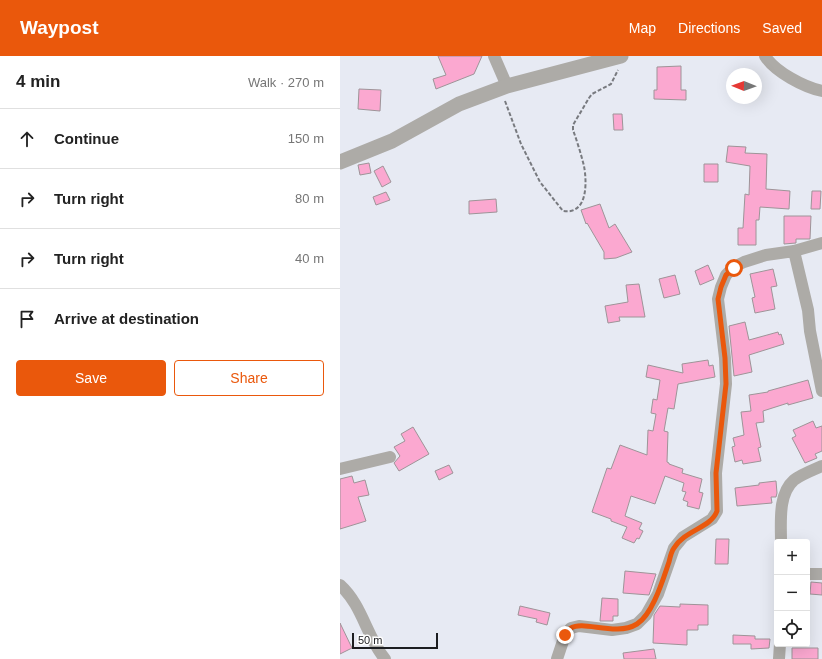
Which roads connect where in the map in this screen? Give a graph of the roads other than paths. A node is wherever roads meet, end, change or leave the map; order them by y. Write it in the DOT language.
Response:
graph roads {
  1 [pos="494,56"];
  2 [pos="765,56"];
  3 [pos="620,62"];
  4 [pos="504,87"];
  5 [pos="822,91"];
  6 [pos="340,162"];
  7 [pos="822,243"];
  8 [pos="794,251"];
  9 [pos="822,391"];
  10 [pos="390,457"];
  11 [pos="822,466"];
  12 [pos="340,469"];
  13 [pos="781,539"];
  14 [pos="810,574"];
  15 [pos="822,574"];
  16 [pos="340,585"];
  17 [pos="780,647"];
  18 [pos="385,659"];
  19 [pos="557,659"];
  20 [pos="779,659"];
  1 -- 4 [label="street"];
  2 -- 5 [label="street"];
  3 -- 4 [label="street"];
  4 -- 6 [label="street"];
  7 -- 8 [label="street"];
  8 -- 9 [label="street"];
  8 -- 19 [label="street"];
  10 -- 12 [label="street"];
  11 -- 13 [label="street"];
  14 -- 15 [label="street"];
  16 -- 18 [label="street"];
  17 -- 20 [label="street"];
}
